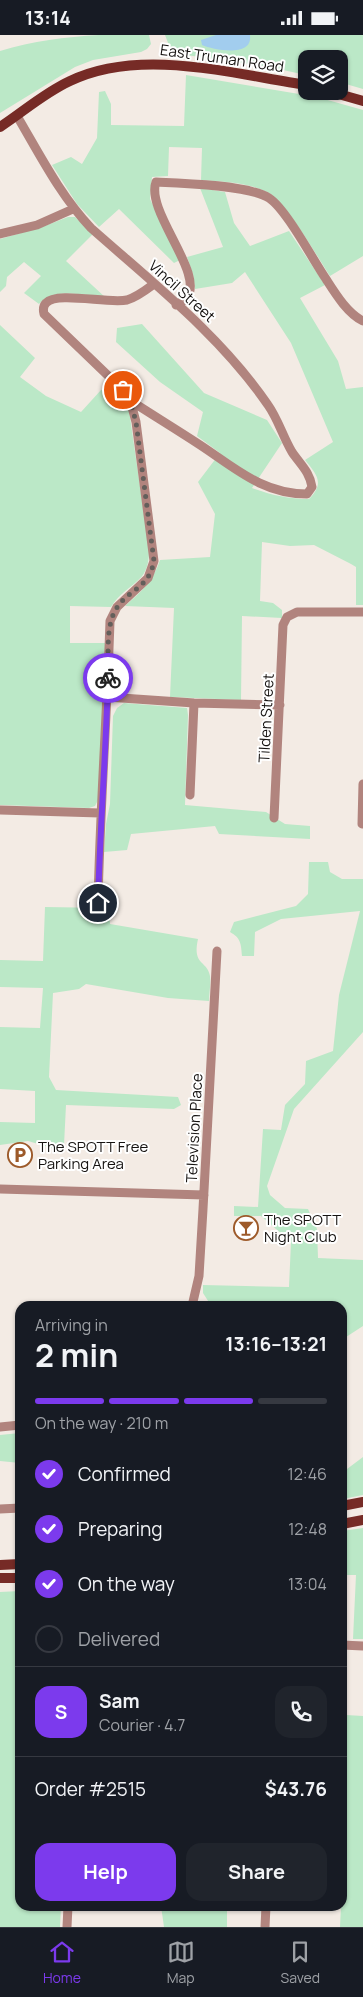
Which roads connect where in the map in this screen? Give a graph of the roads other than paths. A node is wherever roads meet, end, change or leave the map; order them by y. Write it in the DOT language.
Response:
graph roads {
  1 [pos="298,84"];
  2 [pos="348,97"];
  3 [pos="363,101"];
  4 [pos="17,116"];
  5 [pos="0,127"];
  6 [pos="73,209"];
  7 [pos="0,234"];
  8 [pos="154,283"];
  9 [pos="176,305"];
  10 [pos="363,321"];
  11 [pos="127,397"];
  12 [pos="363,611"];
  13 [pos="108,697"];
  14 [pos="194,703"];
  15 [pos="280,705"];
  16 [pos="363,784"];
  17 [pos="190,795"];
  18 [pos="0,810"];
  19 [pos="100,813"];
  20 [pos="274,818"];
  21 [pos="362,824"];
  22 [pos="98,903"];
  23 [pos="217,951"];
  24 [pos="0,1189"];
  25 [pos="204,1195"];
  26 [pos="193,1301"];
  27 [pos="15,1426"];
  28 [pos="0,1427"];
  29 [pos="363,1502"];
  30 [pos="347,1505"];
  31 [pos="15,1508"];
  32 [pos="0,1509"];
  33 [pos="363,1520"];
  34 [pos="347,1523"];
  35 [pos="15,1564"];
  36 [pos="0,1565"];
  37 [pos="0,1578"];
  38 [pos="15,1578"];
  39 [pos="347,1645"];
  40 [pos="363,1647"];
  41 [pos="68,1911"];
  42 [pos="266,1911"];
  43 [pos="67,1927"];
  44 [pos="265,1927"];
  1 -- 4 [label="main road, East Truman Road"];
  2 -- 3 [label="main road"];
  4 -- 5 [label="main road, East Truman Road"];
  4 -- 6 [label="street, Vincil Street"];
  6 -- 7 [label="street"];
  6 -- 8 [label="street, Vincil Street"];
  8 -- 9 [label="street, Vincil Street"];
  8 -- 11 [label="street"];
  9 -- 10 [label="street"];
  9 -- 11 [label="street, Vincil Street"];
  11 -- 13 [label="street"];
  12 -- 15 [label="street, Tilden Street"];
  13 -- 14 [label="street"];
  13 -- 19 [label="street"];
  14 -- 15 [label="street"];
  14 -- 17 [label="street"];
  15 -- 20 [label="street, Tilden Street"];
  16 -- 21 [label="street"];
  18 -- 19 [label="street"];
  19 -- 22 [label="street"];
  23 -- 25 [label="street, Television Place"];
  24 -- 25 [label="street"];
  25 -- 26 [label="street, Television Place"];
  27 -- 28 [label="street"];
  29 -- 30 [label="main road"];
  31 -- 32 [label="street"];
  33 -- 34 [label="main road"];
  35 -- 36 [label="main road"];
  37 -- 38 [label="main road"];
  39 -- 40 [label="street"];
  41 -- 43 [label="street"];
  42 -- 44 [label="street"];
}
